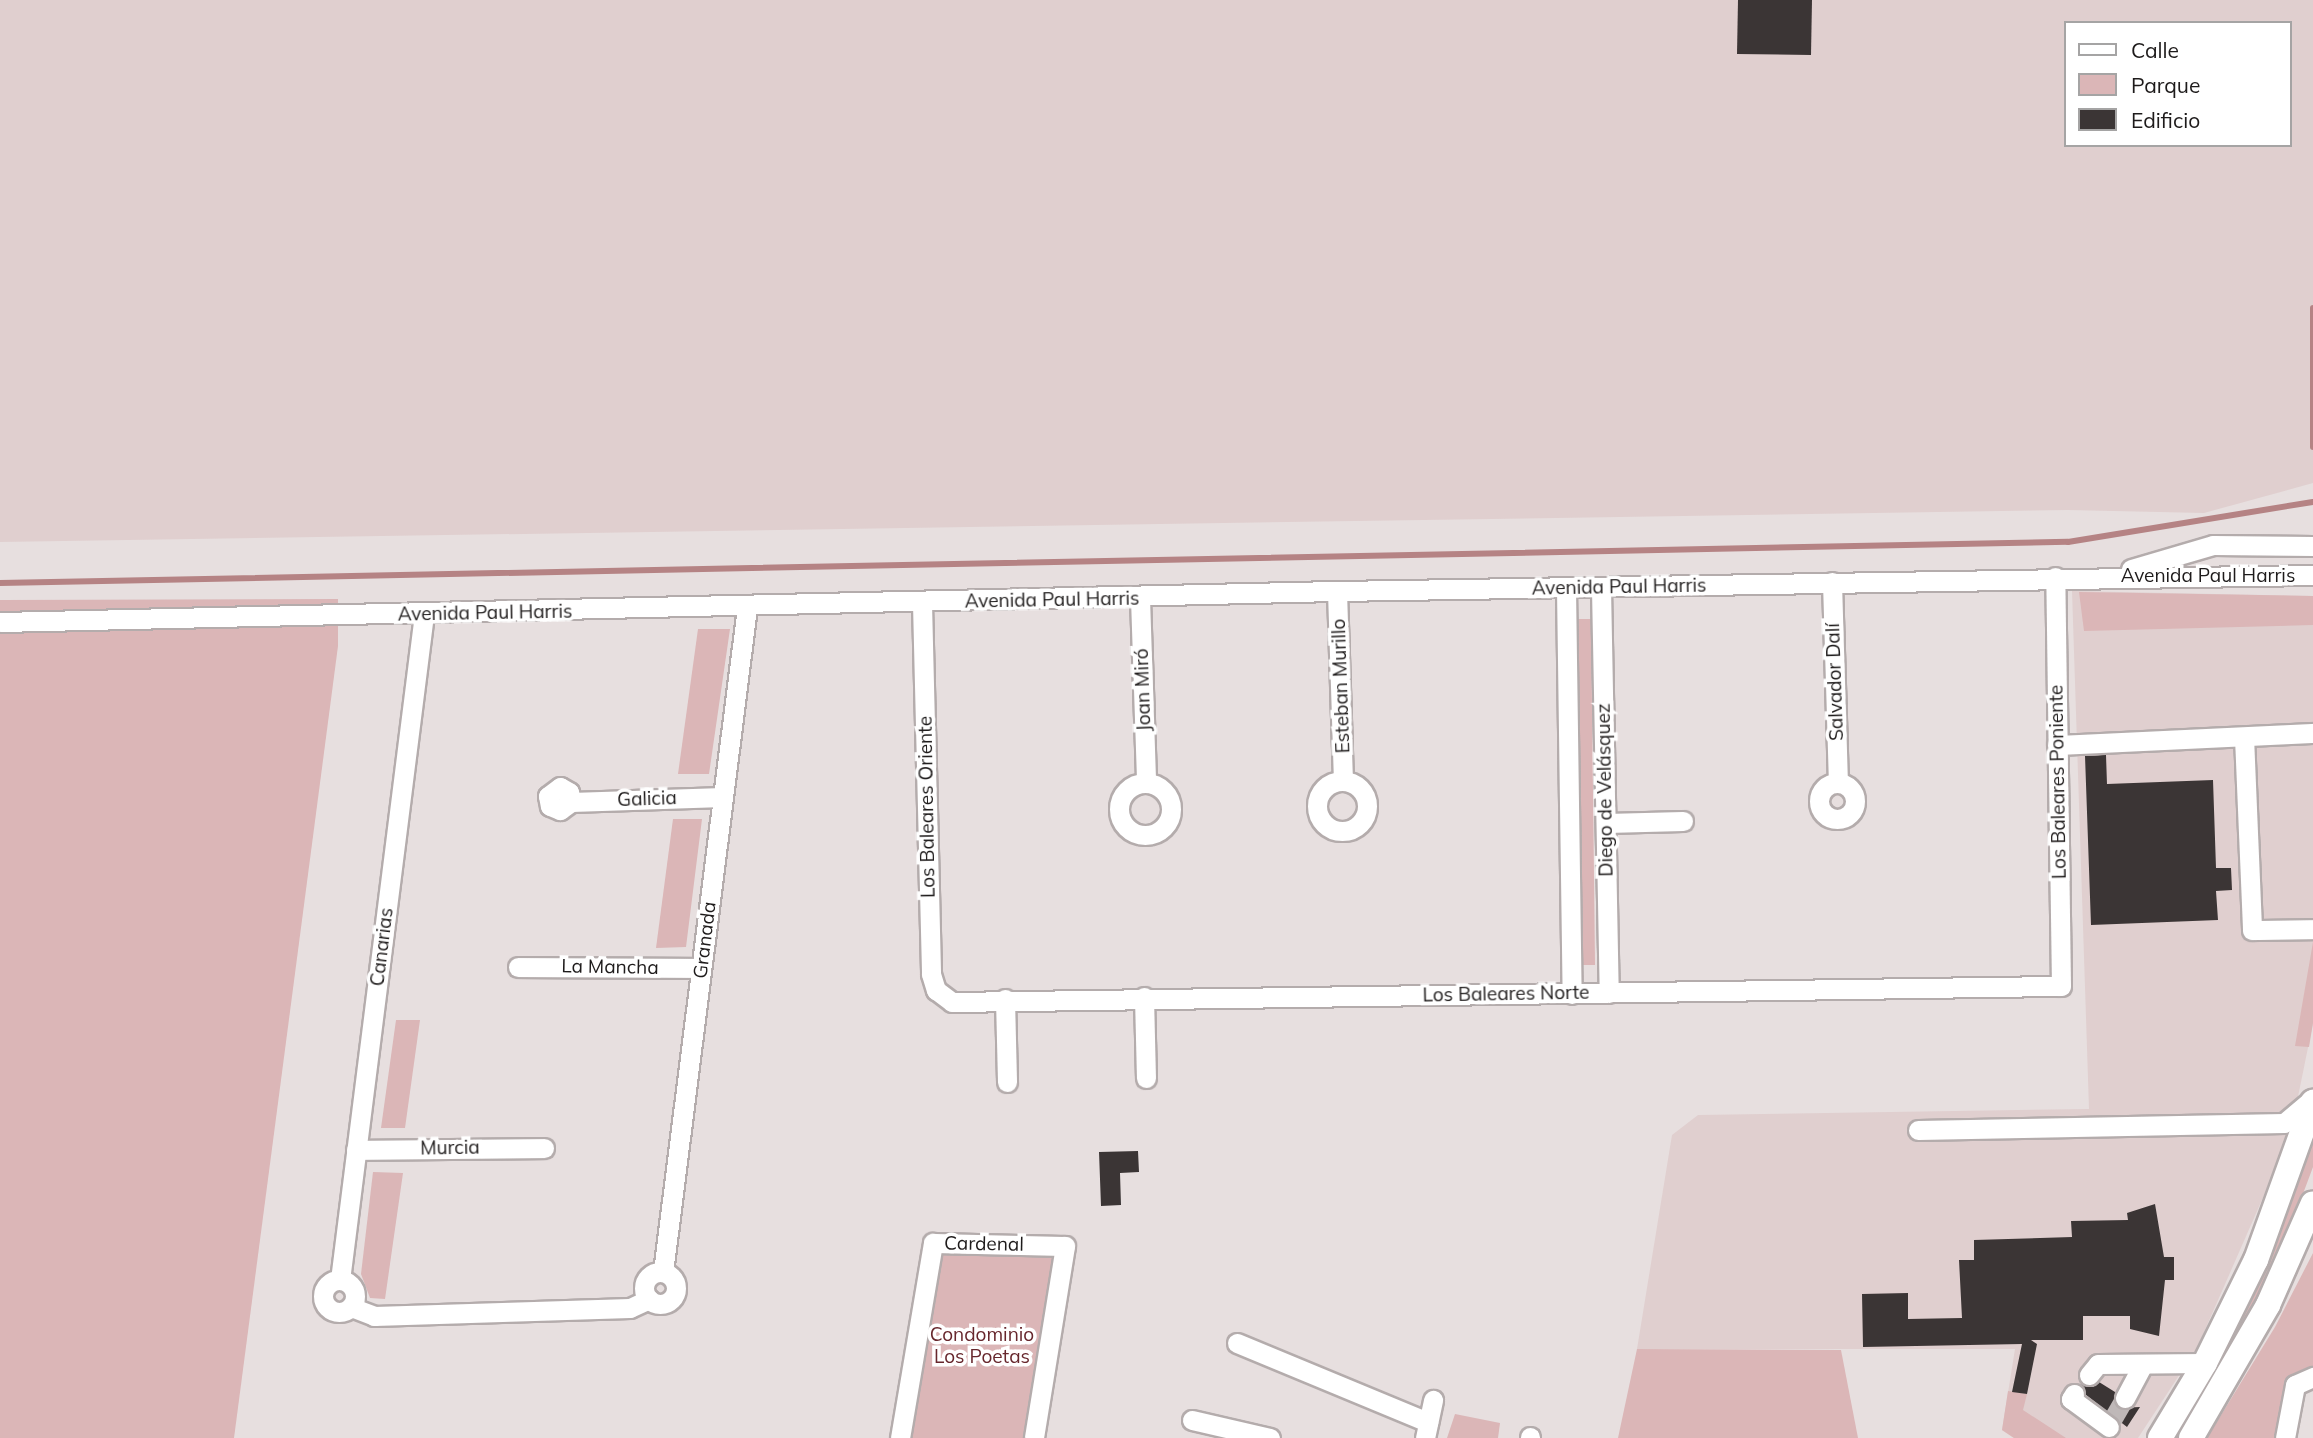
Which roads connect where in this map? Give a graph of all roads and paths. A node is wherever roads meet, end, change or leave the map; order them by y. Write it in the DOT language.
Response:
graph roads {
  1 [pos="2313,546"];
  2 [pos="2313,575"];
  3 [pos="2104,577"];
  4 [pos="2055,578"];
  5 [pos="1832,582"];
  6 [pos="1601,587"];
  7 [pos="1566,588"];
  8 [pos="1337,591"];
  9 [pos="1139,598"];
  10 [pos="922,603"];
  11 [pos="747,607"];
  12 [pos="424,614"];
  13 [pos="0,622"];
  14 [pos="2313,733"];
  15 [pos="2244,737"];
  16 [pos="2057,745"];
  17 [pos="1343,780"];
  18 [pos="1146,782"];
  19 [pos="1838,782"];
  20 [pos="723,797"];
  21 [pos="571,802"];
  22 [pos="1683,821"];
  23 [pos="1606,823"];
  24 [pos="2313,929"];
  25 [pos="518,967"];
  26 [pos="701,968"];
  27 [pos="2061,986"];
  28 [pos="1572,993"];
  29 [pos="1609,993"];
  30 [pos="1144,997"];
  31 [pos="1005,999"];
  32 [pos="952,1002"];
  33 [pos="1146,1078"];
  34 [pos="1007,1083"];
  35 [pos="2313,1100"];
  36 [pos="1918,1130"];
  37 [pos="544,1148"];
  38 [pos="356,1150"];
  39 [pos="2313,1203"];
  40 [pos="340,1280"];
  41 [pos="351,1307"];
  42 [pos="1237,1343"];
  43 [pos="2206,1363"];
  44 [pos="2143,1364"];
  45 [pos="2089,1376"];
  46 [pos="2313,1377"];
  47 [pos="2074,1394"];
  48 [pos="2125,1398"];
  49 [pos="1433,1400"];
  50 [pos="1192,1420"];
  51 [pos="2112,1428"];
  52 [pos="1427,1430"];
  53 [pos="900,1438"];
  54 [pos="1034,1438"];
  55 [pos="1269,1438"];
  56 [pos="2160,1438"];
  57 [pos="2190,1438"];
  58 [pos="2285,1438"];
  1 -- 3 [label="street, Avenida Paul Harris"];
  2 -- 3 [label="street, Avenida Paul Harris"];
  3 -- 4 [label="street, Avenida Paul Harris"];
  4 -- 5 [label="street, Avenida Paul Harris"];
  4 -- 16 [label="street, Los Baleares Poniente"];
  5 -- 6 [label="street, Avenida Paul Harris"];
  5 -- 19 [label="street, Salvador Dalí"];
  6 -- 7 [label="street, Avenida Paul Harris"];
  6 -- 23 [label="street, Diego de Velásquez"];
  7 -- 8 [label="street, Avenida Paul Harris"];
  7 -- 28 [label="street, Diego de Velásquez"];
  8 -- 9 [label="street, Avenida Paul Harris"];
  8 -- 17 [label="street, Esteban Murillo"];
  9 -- 10 [label="street, Avenida Paul Harris"];
  9 -- 18 [label="street, Joan Miró"];
  10 -- 11 [label="street, Avenida Paul Harris"];
  10 -- 32 [label="street, Los Baleares Oriente"];
  11 -- 12 [label="street, Avenida Paul Harris"];
  11 -- 20 [label="street, Granada"];
  12 -- 13 [label="street, Avenida Paul Harris"];
  12 -- 38 [label="street, Canarias"];
  14 -- 15 [label="street"];
  15 -- 16 [label="street"];
  15 -- 24 [label="street"];
  16 -- 27 [label="street, Los Baleares Poniente"];
  20 -- 21 [label="street, Galicia"];
  20 -- 26 [label="street, Granada"];
  22 -- 23 [label="street"];
  23 -- 29 [label="street, Diego de Velásquez"];
  25 -- 26 [label="street, La Mancha"];
  26 -- 41 [label="street, Granada"];
  27 -- 29 [label="street, Los Baleares Norte"];
  28 -- 29 [label="street, Los Baleares Norte"];
  28 -- 30 [label="street, Los Baleares Norte"];
  30 -- 31 [label="street, Los Baleares Norte"];
  30 -- 33 [label="street"];
  31 -- 32 [label="street, Los Baleares Norte"];
  31 -- 34 [label="street"];
  35 -- 36 [label="street"];
  35 -- 43 [label="main road"];
  37 -- 38 [label="street, Murcia"];
  38 -- 40 [label="street, Canarias"];
  39 -- 57 [label="main road"];
  40 -- 41 [label="street, Canarias"];
  40 -- 41 [label="street, Canarias"];
  42 -- 52 [label="street"];
  43 -- 44 [label="street"];
  43 -- 56 [label="main road"];
  44 -- 45 [label="street"];
  44 -- 48 [label="street"];
  46 -- 58 [label="street"];
  47 -- 51 [label="street"];
  49 -- 52 [label="street"];
  50 -- 55 [label="street"];
  53 -- 54 [label="street, Cardenal"];
}
